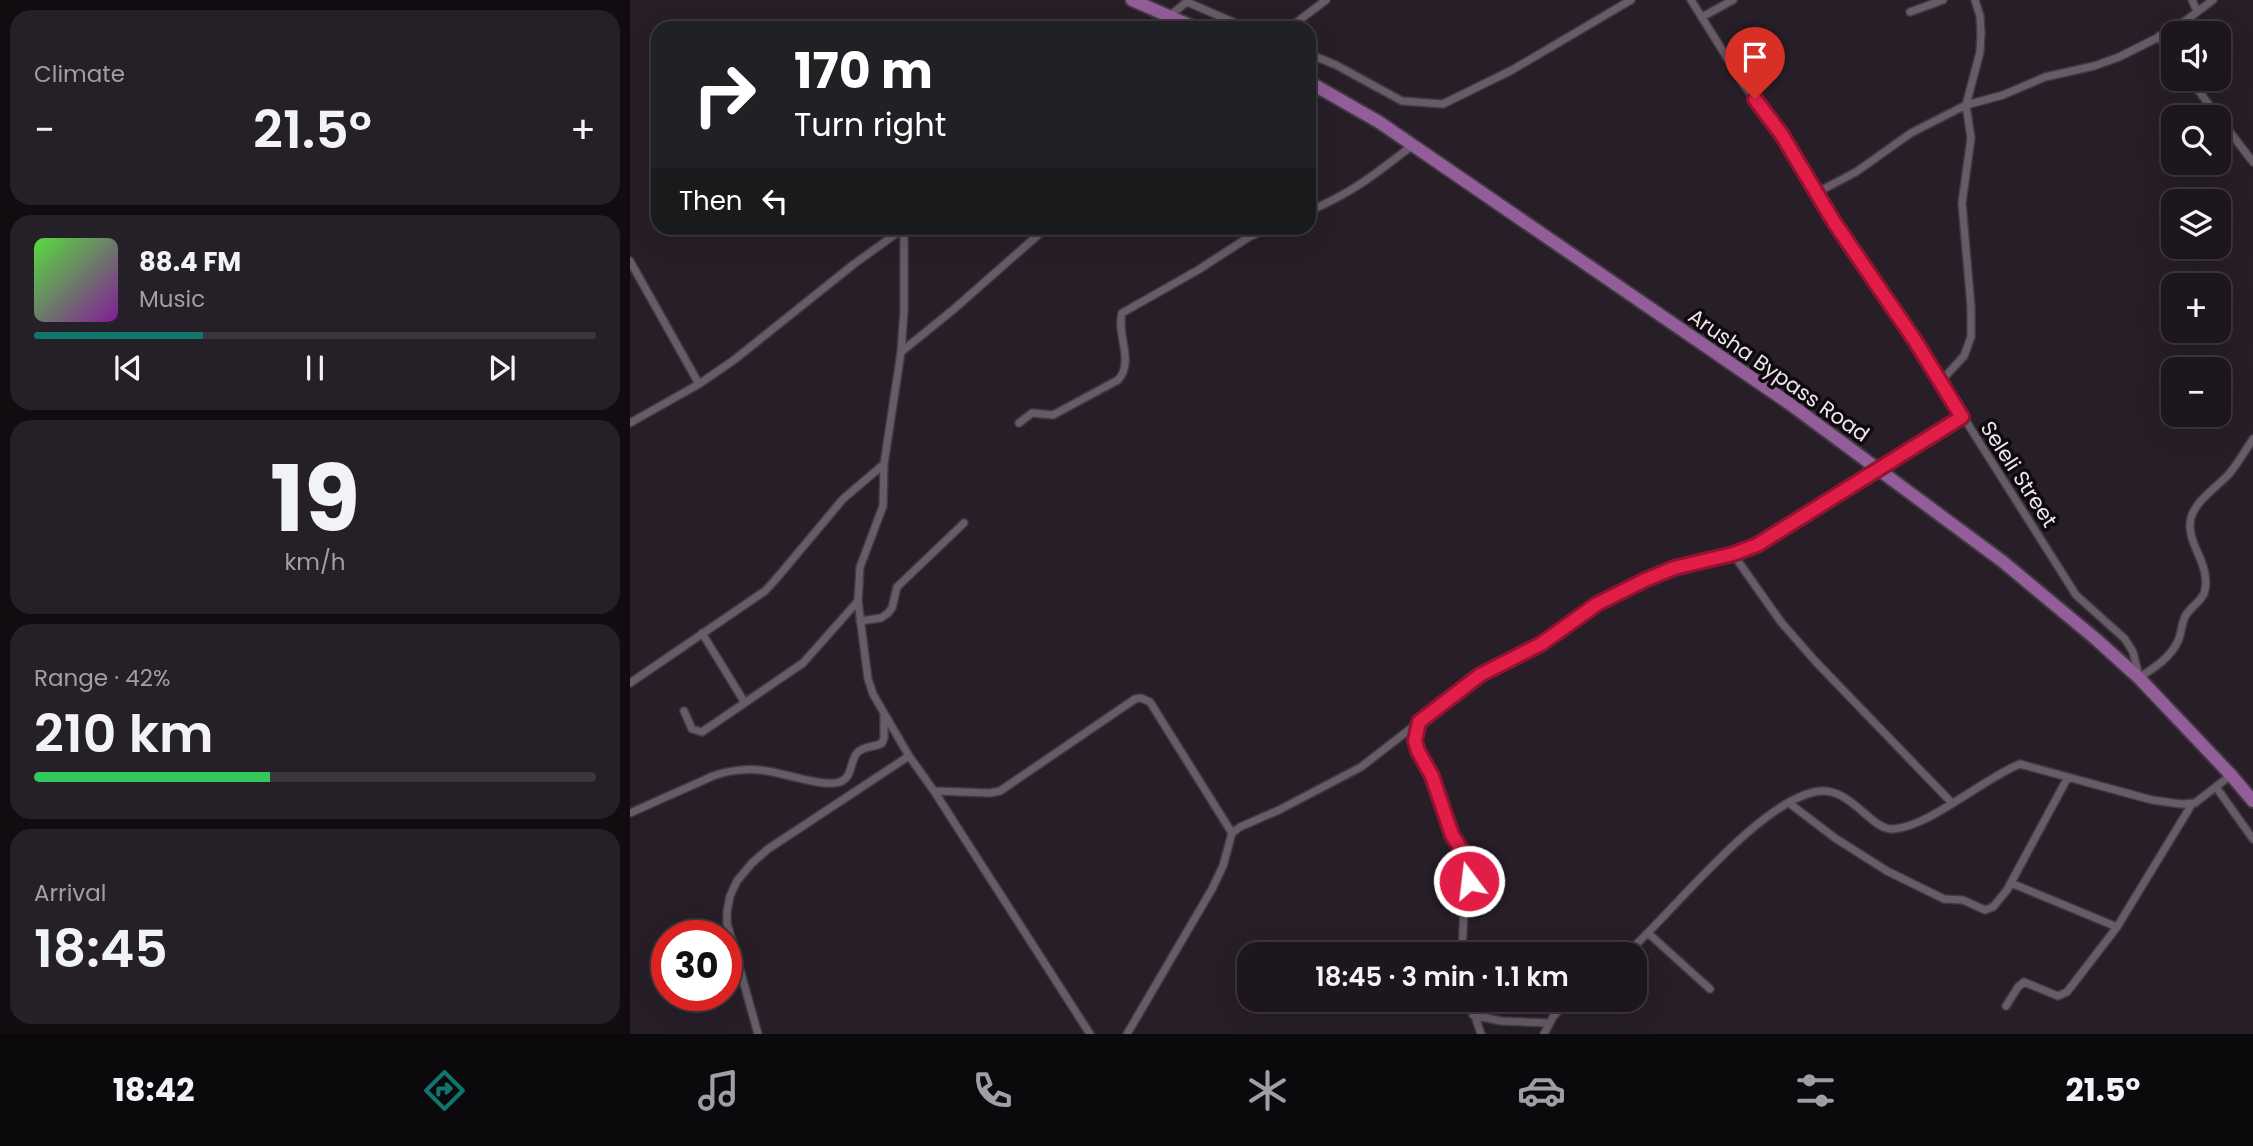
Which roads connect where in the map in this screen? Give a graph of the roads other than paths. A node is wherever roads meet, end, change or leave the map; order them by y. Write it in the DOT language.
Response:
graph roads {
  1 [pos="1132,0"];
  2 [pos="1326,0"];
  3 [pos="1631,0"];
  4 [pos="1691,0"];
  5 [pos="1733,0"];
  6 [pos="1943,0"];
  7 [pos="1975,0"];
  8 [pos="2192,0"];
  9 [pos="2213,0"];
  10 [pos="1188,1"];
  11 [pos="2197,11"];
  12 [pos="1910,12"];
  13 [pos="1169,16"];
  14 [pos="1702,17"];
  15 [pos="1163,21"];
  16 [pos="1180,21"];
  17 [pos="1232,21"];
  18 [pos="1298,21"];
  19 [pos="2159,36"];
  20 [pos="2161,39"];
  21 [pos="1316,57"];
  22 [pos="1316,86"];
  23 [pos="1966,105"];
  24 [pos="2231,132"];
  25 [pos="1413,145"];
  26 [pos="2249,152"];
  27 [pos="2253,162"];
  28 [pos="1816,193"];
  29 [pos="1316,208"];
  30 [pos="894,235"];
  31 [pos="904,235"];
  32 [pos="1038,235"];
  33 [pos="1253,235"];
  34 [pos="630,261"];
  35 [pos="901,352"];
  36 [pos="1940,382"];
  37 [pos="699,384"];
  38 [pos="1962,417"];
  39 [pos="630,423"];
  40 [pos="1018,423"];
  41 [pos="2253,439"];
  42 [pos="884,464"];
  43 [pos="1877,468"];
  44 [pos="964,523"];
  45 [pos="1733,554"];
  46 [pos="858,601"];
  47 [pos="860,621"];
  48 [pos="702,633"];
  49 [pos="2140,678"];
  50 [pos="630,683"];
  51 [pos="745,703"];
  52 [pos="684,712"];
  53 [pos="883,713"];
  54 [pos="1419,722"];
  55 [pos="909,756"];
  56 [pos="2231,775"];
  57 [pos="2068,777"];
  58 [pos="2216,787"];
  59 [pos="934,790"];
  60 [pos="2253,801"];
  61 [pos="1951,802"];
  62 [pos="1789,803"];
  63 [pos="2192,804"];
  64 [pos="630,813"];
  65 [pos="1232,834"];
  66 [pos="2253,839"];
  67 [pos="2011,883"];
  68 [pos="2117,927"];
  69 [pos="1648,933"];
  70 [pos="1463,942"];
  71 [pos="1639,942"];
  72 [pos="1710,989"];
  73 [pos="2006,1006"];
  74 [pos="1473,1012"];
  75 [pos="1558,1012"];
  76 [pos="1474,1015"];
  77 [pos="1549,1023"];
  78 [pos="758,1034"];
  79 [pos="1090,1034"];
  80 [pos="1127,1034"];
  81 [pos="1481,1034"];
  82 [pos="1544,1034"];
  1 -- 13 [label="main road"];
  2 -- 18 [label="street"];
  3 -- 21 [label="street"];
  4 -- 14 [label="street, Seleli Street"];
  5 -- 14 [label="street"];
  6 -- 12 [label="street"];
  7 -- 23 [label="street"];
  8 -- 11 [label="street"];
  9 -- 11 [label="street"];
  10 -- 13 [label="street"];
  10 -- 17 [label="street"];
  11 -- 19 [label="street"];
  13 -- 15 [label="street"];
  13 -- 16 [label="main road"];
  14 -- 28 [label="street, Seleli Street"];
  19 -- 20 [label="street"];
  19 -- 23 [label="street"];
  22 -- 25 [label="main road, Arusha Bypass Road"];
  23 -- 28 [label="street"];
  23 -- 36 [label="street"];
  24 -- 26 [label="street"];
  25 -- 29 [label="street"];
  25 -- 43 [label="main road, Arusha Bypass Road"];
  26 -- 27 [label="street"];
  28 -- 36 [label="street, Seleli Street"];
  30 -- 37 [label="street"];
  31 -- 35 [label="street"];
  32 -- 35 [label="street"];
  33 -- 40 [label="street"];
  34 -- 37 [label="street"];
  35 -- 42 [label="street"];
  36 -- 38 [label="street, Seleli Street"];
  37 -- 39 [label="street"];
  38 -- 43 [label="street"];
  38 -- 49 [label="street, Seleli Street"];
  41 -- 49 [label="street"];
  42 -- 46 [label="street"];
  42 -- 48 [label="street"];
  43 -- 45 [label="street"];
  43 -- 49 [label="main road, Arusha Bypass Road"];
  44 -- 47 [label="street"];
  45 -- 54 [label="street"];
  45 -- 61 [label="street"];
  46 -- 47 [label="street"];
  46 -- 51 [label="street"];
  47 -- 53 [label="street"];
  48 -- 50 [label="street"];
  48 -- 51 [label="street"];
  49 -- 56 [label="main road, Arusha Bypass Road"];
  51 -- 52 [label="street"];
  53 -- 55 [label="street"];
  53 -- 64 [label="street"];
  54 -- 65 [label="street"];
  54 -- 70 [label="street"];
  55 -- 59 [label="street"];
  55 -- 78 [label="street"];
  56 -- 58 [label="street"];
  56 -- 60 [label="main road, Arusha Bypass Road"];
  57 -- 61 [label="street"];
  57 -- 63 [label="street"];
  57 -- 67 [label="street"];
  58 -- 63 [label="street"];
  58 -- 66 [label="street"];
  59 -- 65 [label="street"];
  59 -- 79 [label="street"];
  61 -- 62 [label="street"];
  62 -- 67 [label="street"];
  62 -- 69 [label="street"];
  63 -- 68 [label="street"];
  65 -- 80 [label="street"];
  67 -- 68 [label="street"];
  68 -- 73 [label="street"];
  69 -- 71 [label="street"];
  69 -- 72 [label="street"];
  74 -- 76 [label="street"];
  75 -- 77 [label="street"];
  76 -- 77 [label="street"];
  76 -- 81 [label="street"];
  77 -- 82 [label="street"];
}
